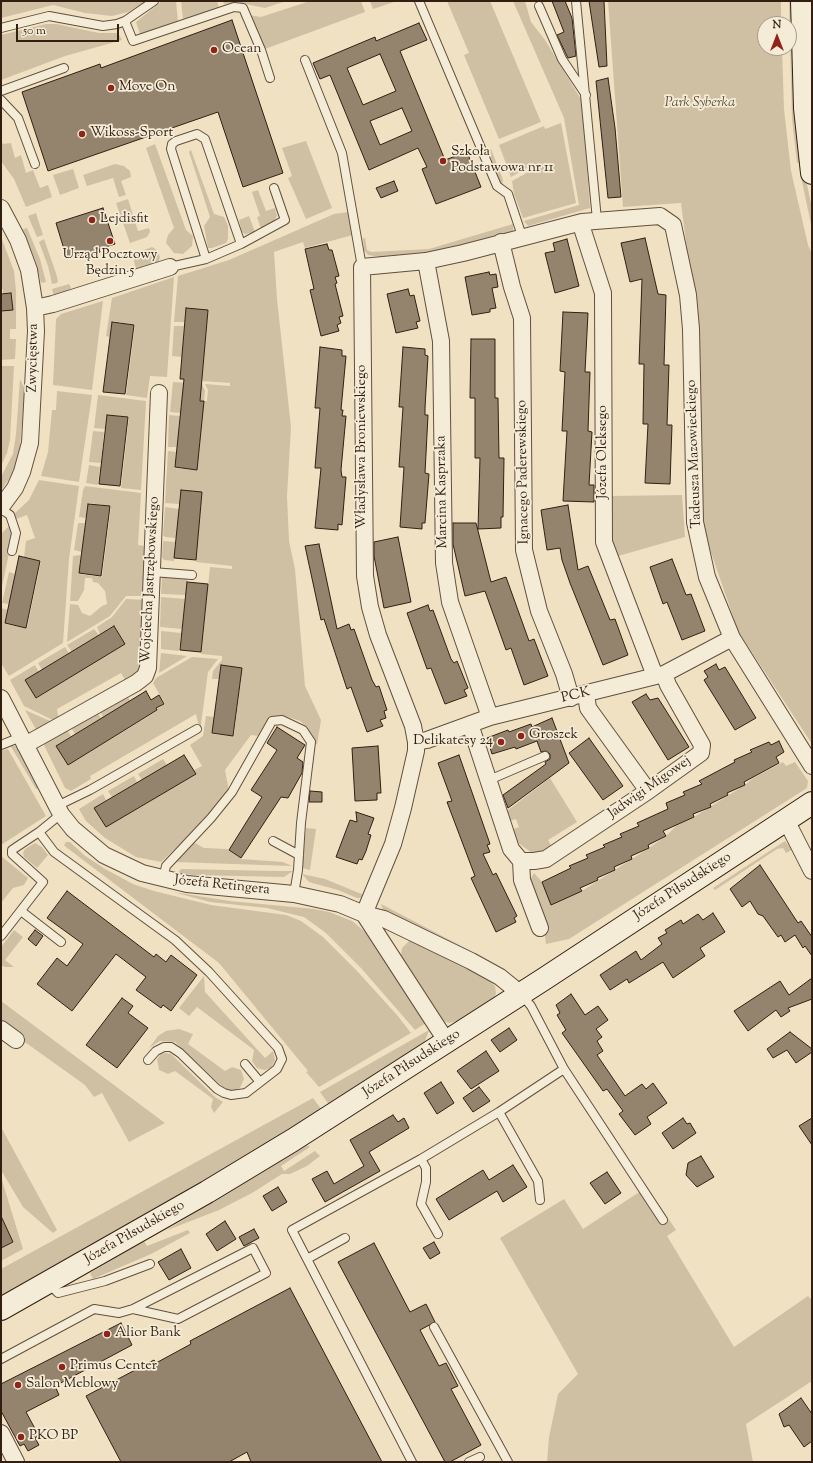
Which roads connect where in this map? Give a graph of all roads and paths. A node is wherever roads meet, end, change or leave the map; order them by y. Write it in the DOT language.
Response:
graph roads {
  1 [pos="154,1"];
  2 [pos="419,1"];
  3 [pos="576,1"];
  4 [pos="802,1"];
  5 [pos="539,6"];
  6 [pos="125,21"];
  7 [pos="1,28"];
  8 [pos="305,60"];
  9 [pos="64,68"];
  10 [pos="270,78"];
  11 [pos="1,92"];
  12 [pos="586,95"];
  13 [pos="1,100"];
  14 [pos="35,164"];
  15 [pos="812,174"];
  16 [pos="274,188"];
  17 [pos="1,208"];
  18 [pos="590,221"];
  19 [pos="522,236"];
  20 [pos="501,242"];
  21 [pos="240,244"];
  22 [pos="206,259"];
  23 [pos="426,260"];
  24 [pos="170,267"];
  25 [pos="362,267"];
  26 [pos="35,308"];
  27 [pos="159,393"];
  28 [pos="1,508"];
  29 [pos="12,551"];
  30 [pos="152,572"];
  31 [pos="192,575"];
  32 [pos="732,638"];
  33 [pos="660,675"];
  34 [pos="578,696"];
  35 [pos="1,698"];
  36 [pos="490,717"];
  37 [pos="470,724"];
  38 [pos="197,729"];
  39 [pos="23,741"];
  40 [pos="416,742"];
  41 [pos="1,745"];
  42 [pos="545,756"];
  43 [pos="812,766"];
  44 [pos="489,780"];
  45 [pos="648,791"];
  46 [pos="812,802"];
  47 [pos="59,810"];
  48 [pos="786,820"];
  49 [pos="39,832"];
  50 [pos="273,841"];
  51 [pos="299,855"];
  52 [pos="521,861"];
  53 [pos="812,871"];
  54 [pos="163,879"];
  55 [pos="294,894"];
  56 [pos="21,911"];
  57 [pos="364,914"];
  58 [pos="540,928"];
  59 [pos="1,936"];
  60 [pos="61,942"];
  61 [pos="521,994"];
  62 [pos="1,1029"];
  63 [pos="16,1040"];
  64 [pos="447,1042"];
  65 [pos="148,1060"];
  66 [pos="245,1064"];
  67 [pos="564,1069"];
  68 [pos="260,1082"];
  69 [pos="499,1112"];
  70 [pos="421,1159"];
  71 [pos="540,1200"];
  72 [pos="663,1220"];
  73 [pos="438,1234"];
  74 [pos="345,1238"];
  75 [pos="307,1259"];
  76 [pos="150,1264"];
  77 [pos="47,1283"];
  78 [pos="1,1309"];
  79 [pos="133,1309"];
  80 [pos="434,1327"];
  81 [pos="1,1359"];
  82 [pos="1,1433"];
  83 [pos="480,1457"];
  84 [pos="16,1462"];
  85 [pos="412,1462"];
  86 [pos="469,1462"];
  87 [pos="508,1462"];
  1 -- 6 [label="lane"];
  2 -- 19 [label="lane"];
  3 -- 12 [label="lane"];
  4 -- 15 [label="street"];
  5 -- 12 [label="lane"];
  6 -- 7 [label="lane"];
  6 -- 10 [label="lane"];
  8 -- 25 [label="lane"];
  9 -- 11 [label="lane"];
  12 -- 18 [label="lane"];
  13 -- 14 [label="lane"];
  16 -- 21 [label="lane"];
  17 -- 26 [label="street, Zwycięstwa"];
  18 -- 19 [label="street"];
  18 -- 32 [label="street, Tadeusza Mazowieckiego"];
  18 -- 33 [label="street, Józefa Oleksego"];
  19 -- 20 [label="street"];
  20 -- 23 [label="street"];
  20 -- 34 [label="street, Ignacego Paderewskiego"];
  21 -- 22 [label="lane"];
  21 -- 22 [label="lane"];
  22 -- 24 [label="lane"];
  23 -- 25 [label="street"];
  23 -- 36 [label="street, Marcina Kasprzaka"];
  24 -- 26 [label="street"];
  25 -- 40 [label="street, Władysława Broniewskiego"];
  26 -- 28 [label="street, Zwycięstwa"];
  27 -- 30 [label="street, Wojciecha Jastrzębowskiego"];
  28 -- 29 [label="lane"];
  30 -- 31 [label="lane"];
  30 -- 39 [label="street, Wojciecha Jastrzębowskiego"];
  32 -- 33 [label="street, PCK"];
  32 -- 43 [label="street, Tadeusza Mazowieckiego"];
  33 -- 34 [label="street, PCK"];
  33 -- 45 [label="street, Jadwigi Migowej"];
  34 -- 36 [label="street, PCK"];
  34 -- 45 [label="street, Ignacego Paderewskiego"];
  35 -- 39 [label="street, Józefa Retingera"];
  36 -- 37 [label="street, PCK"];
  37 -- 40 [label="street, PCK"];
  37 -- 44 [label="street"];
  38 -- 47 [label="lane"];
  39 -- 41 [label="lane"];
  39 -- 47 [label="street, Józefa Retingera"];
  40 -- 57 [label="street, Władysława Broniewskiego"];
  42 -- 44 [label="lane"];
  44 -- 52 [label="street"];
  45 -- 52 [label="street, Jadwigi Migowej"];
  46 -- 48 [label="street, Józefa Piłsudskiego"];
  47 -- 49 [label="lane"];
  47 -- 54 [label="street, Józefa Retingera"];
  48 -- 53 [label="street"];
  48 -- 61 [label="street, Józefa Piłsudskiego"];
  49 -- 56 [label="lane"];
  49 -- 68 [label="lane"];
  50 -- 51 [label="lane"];
  51 -- 54 [label="lane"];
  51 -- 55 [label="lane"];
  52 -- 58 [label="street"];
  54 -- 55 [label="street, Józefa Retingera"];
  55 -- 57 [label="street, Józefa Retingera"];
  56 -- 59 [label="lane"];
  56 -- 60 [label="lane"];
  57 -- 61 [label="street, Józefa Retingera"];
  57 -- 64 [label="street"];
  61 -- 64 [label="street, Józefa Piłsudskiego"];
  61 -- 67 [label="lane"];
  62 -- 63 [label="street"];
  64 -- 77 [label="street, Józefa Piłsudskiego"];
  65 -- 68 [label="lane"];
  66 -- 68 [label="lane"];
  67 -- 69 [label="lane"];
  67 -- 72 [label="lane"];
  69 -- 70 [label="lane"];
  69 -- 71 [label="lane"];
  70 -- 73 [label="lane"];
  70 -- 75 [label="lane"];
  74 -- 75 [label="lane"];
  75 -- 85 [label="lane"];
  76 -- 77 [label="lane"];
  77 -- 78 [label="street, Józefa Piłsudskiego"];
  79 -- 79 [label="lane"];
  79 -- 81 [label="lane"];
  80 -- 87 [label="lane"];
  82 -- 84 [label="street"];
  83 -- 86 [label="lane"];
}
